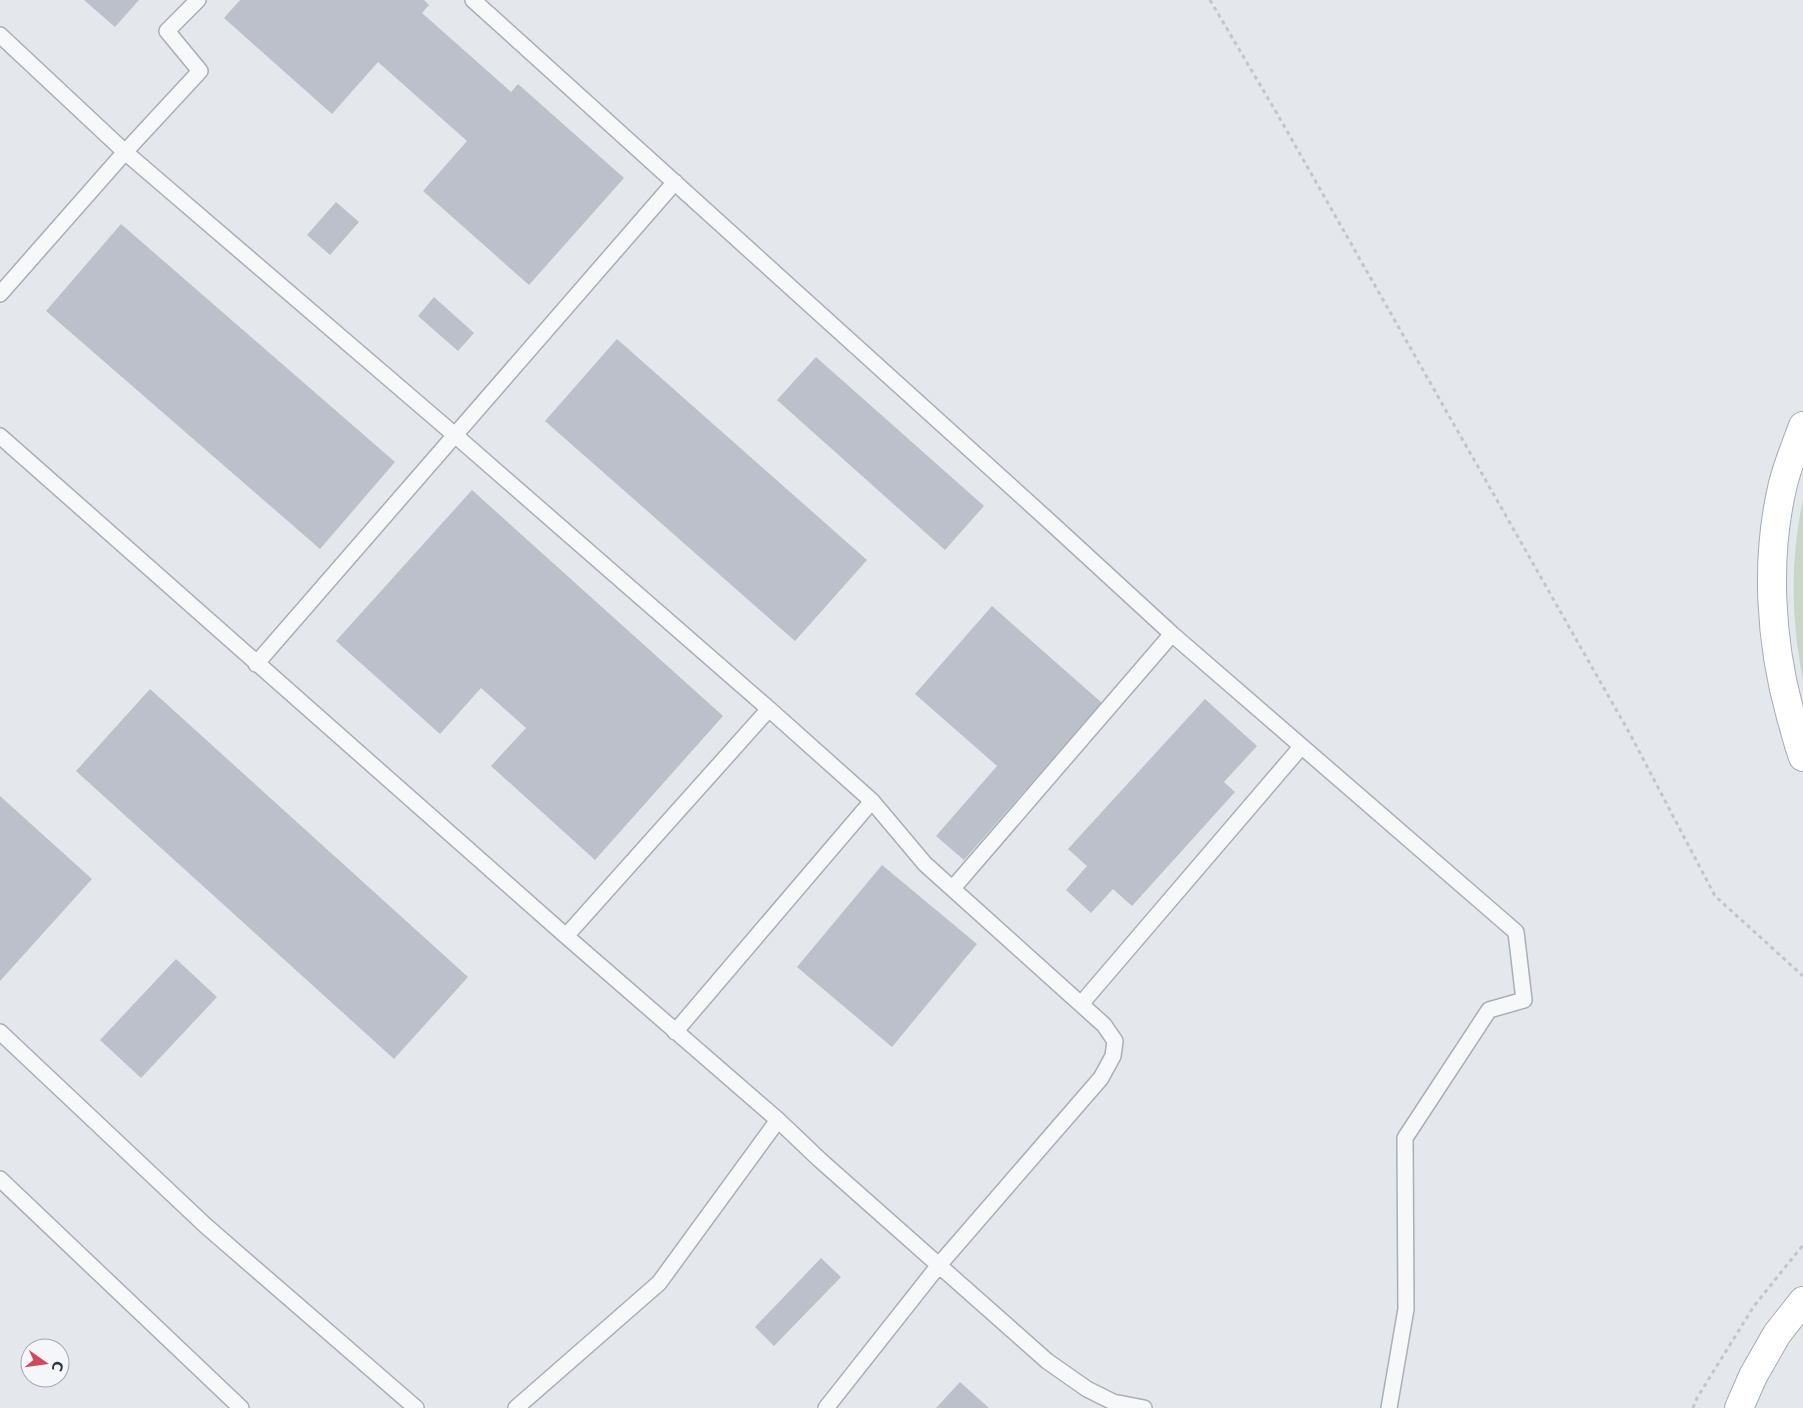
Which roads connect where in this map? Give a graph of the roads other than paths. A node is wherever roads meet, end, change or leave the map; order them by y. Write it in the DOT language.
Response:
graph roads {
  1 [pos="198,0"];
  2 [pos="472,0"];
  3 [pos="0,35"];
  4 [pos="125,152"];
  5 [pos="675,182"];
  6 [pos="0,294"];
  7 [pos="1803,426"];
  8 [pos="0,436"];
  9 [pos="456,436"];
  10 [pos="1172,634"];
  11 [pos="256,664"];
  12 [pos="769,709"];
  13 [pos="1301,747"];
  14 [pos="1803,757"];
  15 [pos="872,801"];
  16 [pos="953,888"];
  17 [pos="566,936"];
  18 [pos="1081,1004"];
  19 [pos="0,1032"];
  20 [pos="675,1032"];
  21 [pos="778,1120"];
  22 [pos="0,1180"];
  23 [pos="940,1265"];
  24 [pos="1803,1301"];
  25 [pos="241,1408"];
  26 [pos="416,1408"];
  27 [pos="516,1408"];
  28 [pos="826,1408"];
  29 [pos="1144,1408"];
  30 [pos="1389,1408"];
  31 [pos="1739,1408"];
  1 -- 4 [label="lane"];
  2 -- 5 [label="lane"];
  3 -- 4 [label="lane"];
  4 -- 6 [label="lane"];
  4 -- 9 [label="lane"];
  5 -- 9 [label="lane"];
  5 -- 10 [label="lane"];
  7 -- 14 [label="main road"];
  8 -- 11 [label="lane"];
  9 -- 11 [label="lane"];
  9 -- 12 [label="lane"];
  10 -- 13 [label="lane"];
  10 -- 16 [label="lane"];
  11 -- 17 [label="lane"];
  12 -- 15 [label="lane"];
  12 -- 17 [label="lane"];
  13 -- 18 [label="lane"];
  13 -- 30 [label="lane"];
  15 -- 16 [label="lane"];
  15 -- 20 [label="lane"];
  16 -- 18 [label="lane"];
  17 -- 20 [label="lane"];
  18 -- 23 [label="lane"];
  19 -- 26 [label="lane"];
  20 -- 21 [label="lane"];
  21 -- 23 [label="lane"];
  21 -- 27 [label="lane"];
  22 -- 25 [label="lane"];
  23 -- 28 [label="lane"];
  23 -- 29 [label="lane"];
  24 -- 31 [label="main road"];
}
